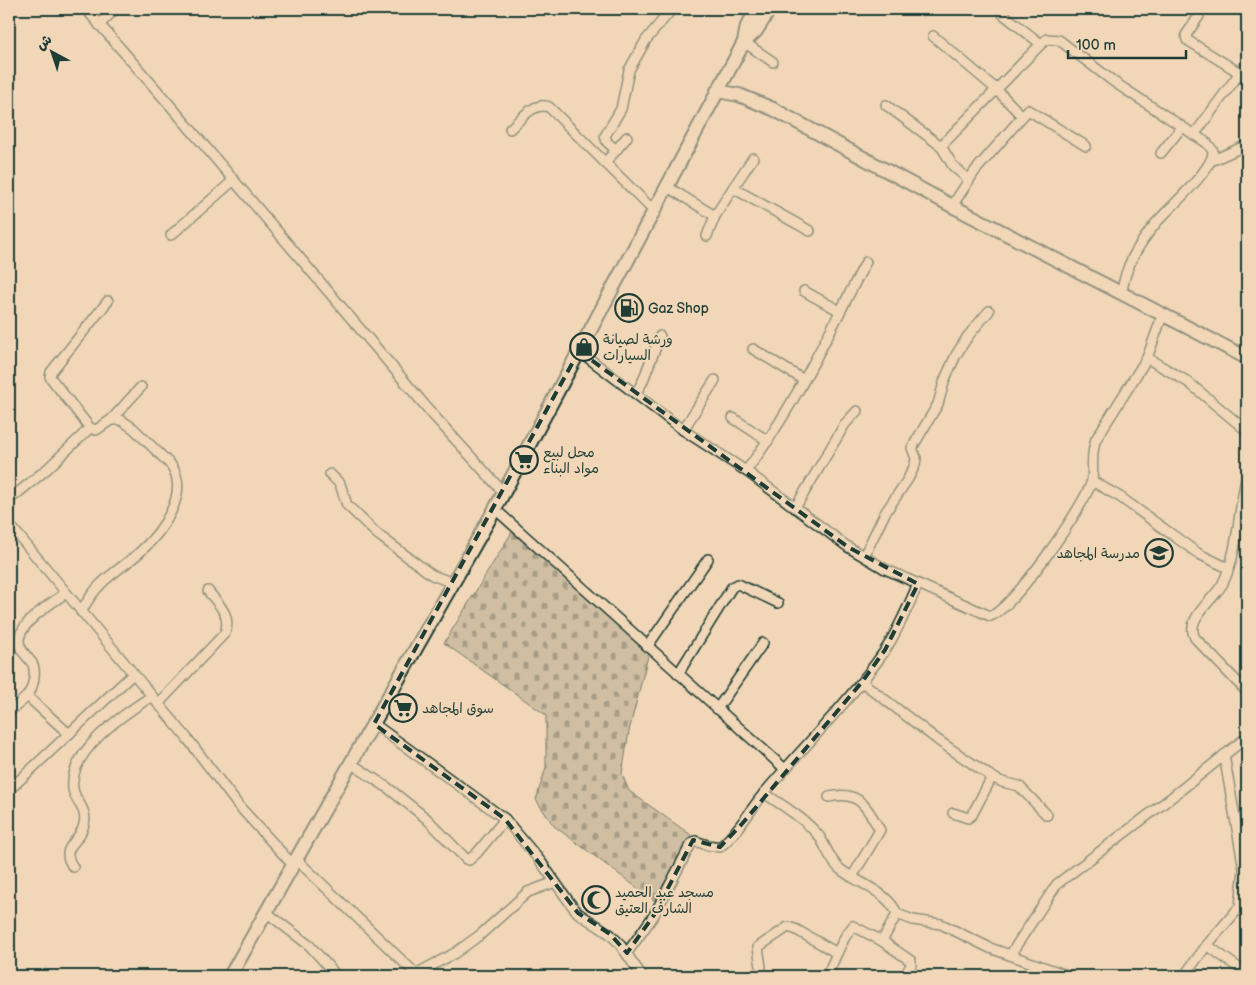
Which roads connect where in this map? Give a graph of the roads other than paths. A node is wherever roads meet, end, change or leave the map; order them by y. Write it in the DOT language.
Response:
graph roads {
  1 [pos="86,9"];
  2 [pos="115,9"];
  3 [pos="672,9"];
  4 [pos="758,9"];
  5 [pos="770,9"];
  6 [pos="1200,9"];
  7 [pos="1003,10"];
  8 [pos="99,25"];
  9 [pos="933,36"];
  10 [pos="744,42"];
  11 [pos="1041,44"];
  12 [pos="773,62"];
  13 [pos="1247,63"];
  14 [pos="729,70"];
  15 [pos="1240,73"];
  16 [pos="996,89"];
  17 [pos="717,92"];
  18 [pos="746,97"];
  19 [pos="886,104"];
  20 [pos="1022,116"];
  21 [pos="1182,127"];
  22 [pos="510,129"];
  23 [pos="1194,135"];
  24 [pos="627,137"];
  25 [pos="1247,145"];
  26 [pos="941,146"];
  27 [pos="1086,146"];
  28 [pos="616,150"];
  29 [pos="1161,153"];
  30 [pos="753,158"];
  31 [pos="1211,161"];
  32 [pos="605,162"];
  33 [pos="234,180"];
  34 [pos="969,180"];
  35 [pos="666,186"];
  36 [pos="733,188"];
  37 [pos="952,206"];
  38 [pos="653,210"];
  39 [pos="715,216"];
  40 [pos="810,231"];
  41 [pos="171,235"];
  42 [pos="707,236"];
  43 [pos="866,262"];
  44 [pos="804,291"];
  45 [pos="1122,292"];
  46 [pos="108,301"];
  47 [pos="840,311"];
  48 [pos="989,311"];
  49 [pos="1163,314"];
  50 [pos="660,336"];
  51 [pos="753,349"];
  52 [pos="579,351"];
  53 [pos="1147,358"];
  54 [pos="1247,358"];
  55 [pos="715,380"];
  56 [pos="804,380"];
  57 [pos="141,387"];
  58 [pos="636,393"];
  59 [pos="857,411"];
  60 [pos="733,418"];
  61 [pos="111,420"];
  62 [pos="90,428"];
  63 [pos="683,430"];
  64 [pos="1247,431"];
  65 [pos="768,441"];
  66 [pos="746,471"];
  67 [pos="330,474"];
  68 [pos="1247,475"];
  69 [pos="1092,481"];
  70 [pos="504,493"];
  71 [pos="1246,496"];
  72 [pos="9,500"];
  73 [pos="795,508"];
  74 [pos="495,510"];
  75 [pos="9,524"];
  76 [pos="864,556"];
  77 [pos="708,559"];
  78 [pos="1228,568"];
  79 [pos="453,583"];
  80 [pos="918,584"];
  81 [pos="208,591"];
  82 [pos="66,593"];
  83 [pos="778,603"];
  84 [pos="81,612"];
  85 [pos="763,644"];
  86 [pos="647,647"];
  87 [pos="133,674"];
  88 [pos="678,674"];
  89 [pos="862,682"];
  90 [pos="1247,692"];
  91 [pos="27,696"];
  92 [pos="152,696"];
  93 [pos="158,704"];
  94 [pos="717,708"];
  95 [pos="9,712"];
  96 [pos="374,724"];
  97 [pos="69,734"];
  98 [pos="1247,737"];
  99 [pos="1224,755"];
  100 [pos="352,764"];
  101 [pos="785,769"];
  102 [pos="992,777"];
  103 [pos="9,790"];
  104 [pos="764,793"];
  105 [pos="829,797"];
  106 [pos="953,813"];
  107 [pos="1048,814"];
  108 [pos="505,818"];
  109 [pos="295,862"];
  110 [pos="72,867"];
  111 [pos="852,876"];
  112 [pos="555,882"];
  113 [pos="1247,898"];
  114 [pos="1240,906"];
  115 [pos="266,912"];
  116 [pos="897,914"];
  117 [pos="882,941"];
  118 [pos="1207,945"];
  119 [pos="837,953"];
  120 [pos="627,954"];
  121 [pos="1010,955"];
  122 [pos="761,966"];
  123 [pos="1057,974"];
  124 [pos="1247,974"];
  125 [pos="413,975"];
  126 [pos="230,976"];
  127 [pos="337,976"];
  128 [pos="642,976"];
  129 [pos="827,976"];
  130 [pos="905,976"];
  131 [pos="1069,976"];
  132 [pos="1184,976"];
  1 -- 8 [label="street"];
  2 -- 8 [label="street"];
  3 -- 28 [label="street"];
  4 -- 10 [label="main road"];
  5 -- 10 [label="main road"];
  6 -- 15 [label="street"];
  7 -- 11 [label="street"];
  8 -- 33 [label="street"];
  9 -- 16 [label="street"];
  10 -- 12 [label="street"];
  10 -- 14 [label="main road"];
  11 -- 16 [label="street"];
  11 -- 21 [label="street"];
  13 -- 15 [label="street"];
  14 -- 17 [label="main road"];
  14 -- 18 [label="main road"];
  15 -- 23 [label="street"];
  16 -- 20 [label="street"];
  16 -- 26 [label="street"];
  17 -- 18 [label="main road"];
  17 -- 35 [label="main road"];
  18 -- 37 [label="main road"];
  19 -- 26 [label="street"];
  20 -- 27 [label="street"];
  20 -- 34 [label="street"];
  21 -- 23 [label="street"];
  21 -- 29 [label="street"];
  22 -- 32 [label="street"];
  23 -- 31 [label="street"];
  24 -- 28 [label="street"];
  25 -- 31 [label="street"];
  26 -- 34 [label="street"];
  28 -- 32 [label="street"];
  30 -- 36 [label="street"];
  31 -- 45 [label="street"];
  32 -- 38 [label="street"];
  33 -- 41 [label="street"];
  33 -- 70 [label="street"];
  34 -- 37 [label="street"];
  35 -- 38 [label="main road"];
  35 -- 39 [label="street"];
  36 -- 39 [label="street"];
  36 -- 40 [label="street"];
  37 -- 45 [label="main road"];
  38 -- 52 [label="main road"];
  39 -- 42 [label="street"];
  43 -- 47 [label="street"];
  44 -- 47 [label="street"];
  45 -- 49 [label="main road"];
  46 -- 62 [label="street"];
  47 -- 56 [label="street"];
  48 -- 76 [label="street"];
  49 -- 53 [label="street"];
  49 -- 54 [label="main road"];
  50 -- 58 [label="street"];
  51 -- 56 [label="street"];
  52 -- 58 [label="street"];
  52 -- 70 [label="main road"];
  53 -- 64 [label="street"];
  53 -- 69 [label="street"];
  55 -- 63 [label="street"];
  56 -- 65 [label="street"];
  57 -- 61 [label="street"];
  58 -- 63 [label="street"];
  59 -- 73 [label="street"];
  60 -- 65 [label="street"];
  61 -- 62 [label="street"];
  61 -- 84 [label="street"];
  62 -- 72 [label="street"];
  63 -- 66 [label="street"];
  65 -- 66 [label="street"];
  66 -- 73 [label="street"];
  67 -- 79 [label="street"];
  68 -- 71 [label="street"];
  69 -- 78 [label="street"];
  69 -- 80 [label="street"];
  70 -- 74 [label="main road"];
  71 -- 78 [label="street"];
  73 -- 76 [label="street"];
  74 -- 79 [label="main road"];
  74 -- 86 [label="street"];
  75 -- 82 [label="street"];
  76 -- 80 [label="street"];
  77 -- 86 [label="street"];
  78 -- 90 [label="street"];
  79 -- 96 [label="main road"];
  80 -- 89 [label="street"];
  81 -- 93 [label="street"];
  82 -- 84 [label="street"];
  82 -- 91 [label="street"];
  83 -- 88 [label="street"];
  84 -- 87 [label="street"];
  85 -- 94 [label="street"];
  86 -- 88 [label="street"];
  87 -- 92 [label="street"];
  87 -- 97 [label="street"];
  88 -- 94 [label="street"];
  89 -- 101 [label="street"];
  89 -- 102 [label="street"];
  91 -- 95 [label="street"];
  91 -- 97 [label="street"];
  92 -- 93 [label="street"];
  92 -- 110 [label="street"];
  93 -- 109 [label="street"];
  94 -- 101 [label="street"];
  96 -- 100 [label="main road"];
  96 -- 108 [label="street"];
  97 -- 103 [label="street"];
  98 -- 99 [label="street"];
  99 -- 114 [label="street"];
  99 -- 121 [label="street"];
  100 -- 108 [label="street"];
  100 -- 109 [label="main road"];
  101 -- 104 [label="street"];
  102 -- 106 [label="street"];
  102 -- 107 [label="street"];
  104 -- 111 [label="street"];
  104 -- 120 [label="street"];
  105 -- 111 [label="street"];
  108 -- 112 [label="street"];
  109 -- 115 [label="main road"];
  109 -- 125 [label="street"];
  111 -- 116 [label="street"];
  112 -- 120 [label="street"];
  112 -- 125 [label="street"];
  113 -- 114 [label="street"];
  114 -- 118 [label="street"];
  115 -- 126 [label="main road"];
  115 -- 127 [label="street"];
  116 -- 117 [label="street"];
  116 -- 121 [label="street"];
  117 -- 119 [label="street"];
  117 -- 130 [label="street"];
  118 -- 124 [label="street"];
  118 -- 132 [label="street"];
  119 -- 122 [label="street"];
  119 -- 129 [label="street"];
  120 -- 128 [label="street"];
  121 -- 123 [label="street"];
  123 -- 131 [label="street"];
}
